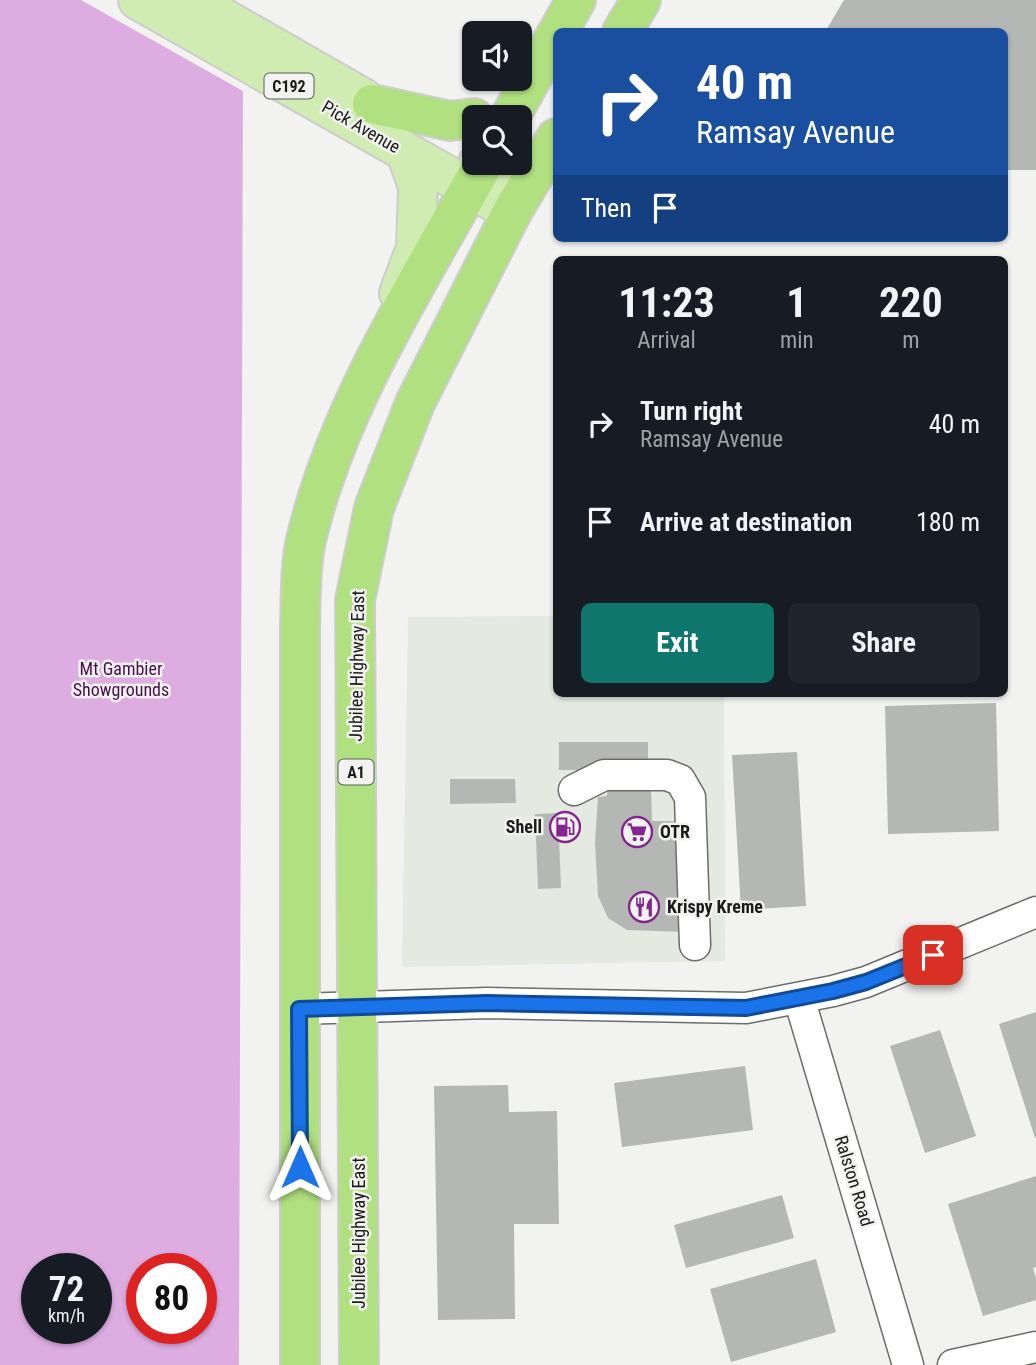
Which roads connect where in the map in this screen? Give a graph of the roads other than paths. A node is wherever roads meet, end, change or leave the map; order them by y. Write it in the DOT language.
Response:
graph roads {
  1 [pos="138,0"];
  2 [pos="229,0"];
  3 [pos="576,0"];
  4 [pos="641,0"];
  5 [pos="181,6"];
  6 [pos="560,28"];
  7 [pos="624,28"];
  8 [pos="261,38"];
  9 [pos="551,44"];
  10 [pos="372,104"];
  11 [pos="498,105"];
  12 [pos="517,105"];
  13 [pos="462,120"];
  14 [pos="553,143"];
  15 [pos="406,153"];
  16 [pos="462,158"];
  17 [pos="462,165"];
  18 [pos="474,175"];
  19 [pos="486,175"];
  20 [pos="518,201"];
  21 [pos="395,325"];
  22 [pos="575,790"];
  23 [pos="1036,912"];
  24 [pos="695,945"];
  25 [pos="799,998"];
  26 [pos="358,1005"];
  27 [pos="299,1009"];
  28 [pos="1036,1347"];
  29 [pos="300,1365"];
  30 [pos="359,1365"];
  31 [pos="908,1365"];
  32 [pos="953,1365"];
  1 -- 5 [label="main road, Pick Avenue / C192"];
  2 -- 8 [label="main road"];
  3 -- 6 [label="highway"];
  4 -- 7 [label="highway"];
  5 -- 8 [label="main road, Pick Avenue / C192"];
  5 -- 15 [label="main road, Pick Avenue / C192"];
  8 -- 10 [label="main road, Pick Avenue / C192"];
  9 -- 11 [label="highway"];
  9 -- 12 [label="highway"];
  10 -- 13 [label="highway"];
  10 -- 16 [label="main road, Pick Avenue / C192"];
  14 -- 20 [label="highway, Jubilee Highway East / A1"];
  15 -- 17 [label="main road, Pick Avenue / C192"];
  15 -- 21 [label="main road"];
  18 -- 21 [label="highway"];
  19 -- 20 [label="main road, Pick Avenue / C192"];
  20 -- 26 [label="highway, Jubilee Highway East / A1"];
  21 -- 27 [label="highway"];
  22 -- 24 [label="street"];
  23 -- 25 [label="street"];
  25 -- 26 [label="street"];
  25 -- 31 [label="street, Ralston Road"];
  26 -- 27 [label="street"];
  26 -- 30 [label="highway, Jubilee Highway East / A1"];
  27 -- 29 [label="highway"];
  28 -- 32 [label="street"];
}
